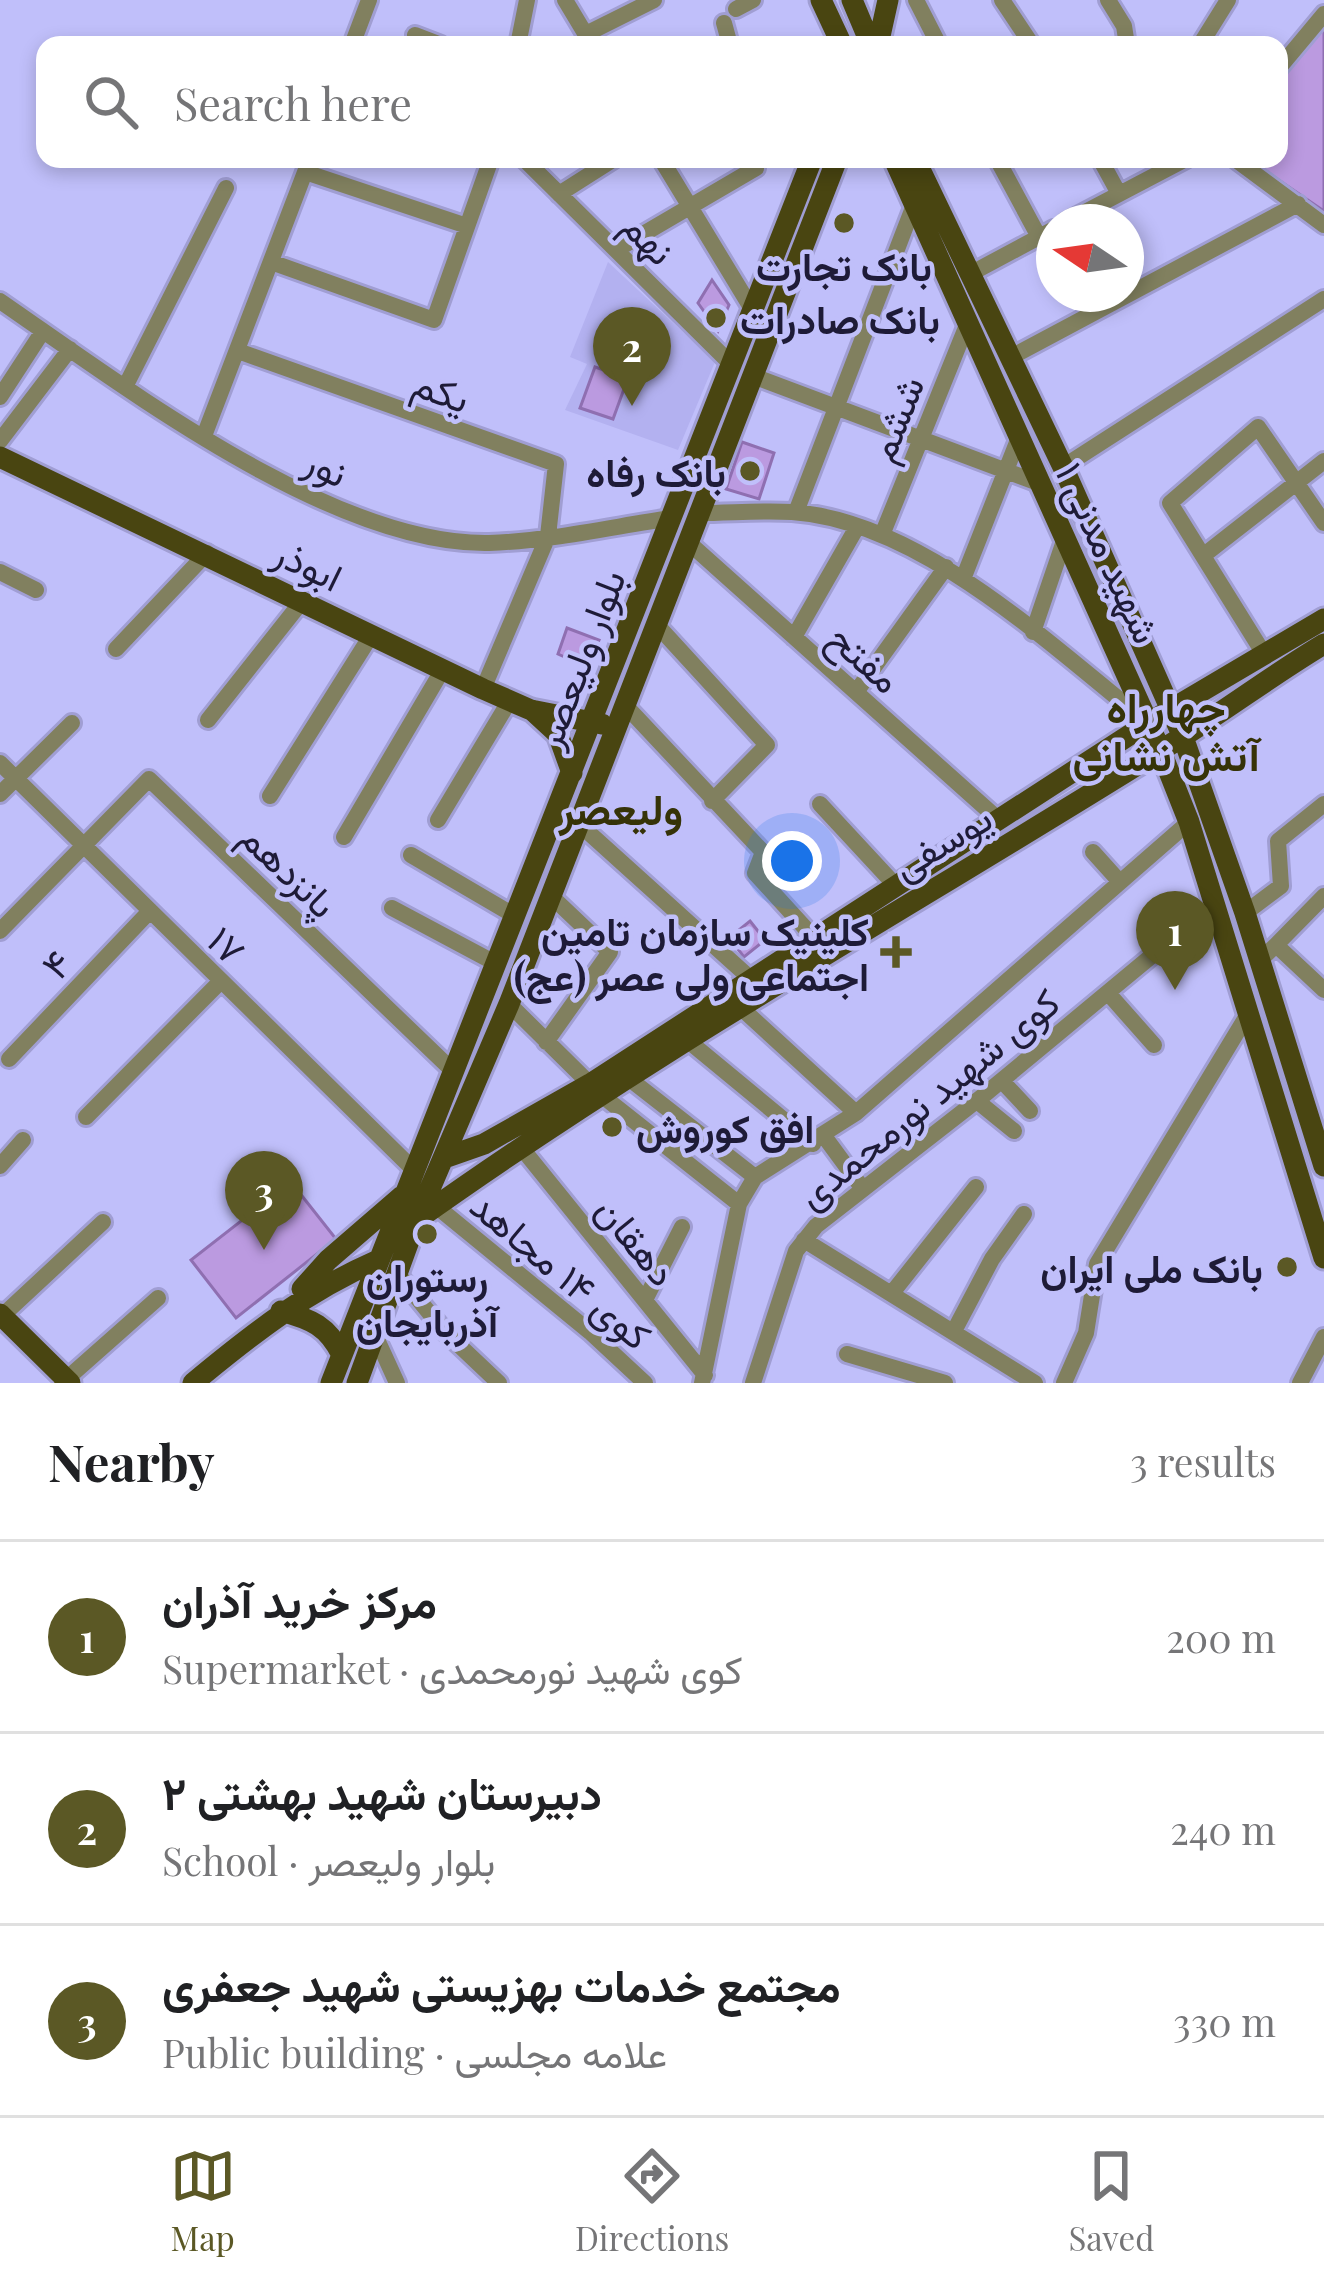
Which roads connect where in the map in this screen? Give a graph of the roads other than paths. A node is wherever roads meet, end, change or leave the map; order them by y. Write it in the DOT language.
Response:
graph roads {
  1 [pos="369,0"];
  2 [pos="527,0"];
  3 [pos="565,0"];
  4 [pos="654,0"];
  5 [pos="821,0"];
  6 [pos="888,0"];
  7 [pos="916,0"];
  8 [pos="1002,0"];
  9 [pos="1108,0"];
  10 [pos="1228,0"];
  11 [pos="859,7"];
  12 [pos="1324,14"];
  13 [pos="355,36"];
  14 [pos="520,36"];
  15 [pos="587,36"];
  16 [pos="596,36"];
  17 [pos="835,36"];
  18 [pos="842,36"];
  19 [pos="871,36"];
  20 [pos="878,36"];
  21 [pos="934,36"];
  22 [pos="1026,36"];
  23 [pos="1126,36"];
  24 [pos="1206,36"];
  25 [pos="1288,57"];
  26 [pos="306,168"];
  27 [pos="312,168"];
  28 [pos="488,168"];
  29 [pos="533,168"];
  30 [pos="600,168"];
  31 [pos="666,168"];
  32 [pos="748,168"];
  33 [pos="808,168"];
  34 [pos="836,168"];
  35 [pos="900,168"];
  36 [pos="902,168"];
  37 [pos="1003,168"];
  38 [pos="1105,168"];
  39 [pos="1167,168"];
  40 [pos="1248,168"];
  41 [pos="226,188"];
  42 [pos="1118,192"];
  43 [pos="559,194"];
  44 [pos="1097,204"];
  45 [pos="1298,204"];
  46 [pos="688,205"];
  47 [pos="914,205"];
  48 [pos="1036,218"];
  49 [pos="1324,225"];
  50 [pos="467,226"];
  51 [pos="1036,238"];
  52 [pos="616,250"];
  53 [pos="271,262"];
  54 [pos="970,274"];
  55 [pos="1324,299"];
  56 [pos="0,302"];
  57 [pos="752,309"];
  58 [pos="967,325"];
  59 [pos="43,331"];
  60 [pos="70,349"];
  61 [pos="238,351"];
  62 [pos="1011,357"];
  63 [pos="730,363"];
  64 [pos="753,376"];
  65 [pos="126,385"];
  66 [pos="0,398"];
  67 [pos="836,407"];
  68 [pos="1044,429"];
  69 [pos="204,436"];
  70 [pos="921,439"];
  71 [pos="1018,440"];
  72 [pos="0,442"];
  73 [pos="0,457"];
  74 [pos="1324,461"];
  75 [pos="1063,467"];
  76 [pos="1005,471"];
  77 [pos="1298,482"];
  78 [pos="1041,484"];
  79 [pos="796,512"];
  80 [pos="699,513"];
  81 [pos="671,518"];
  82 [pos="1324,523"];
  83 [pos="857,527"];
  84 [pos="882,535"];
  85 [pos="548,536"];
  86 [pos="1065,538"];
  87 [pos="688,542"];
  88 [pos="208,554"];
  89 [pos="1204,555"];
  90 [pos="946,567"];
  91 [pos="0,572"];
  92 [pos="963,579"];
  93 [pos="36,590"];
  94 [pos="303,600"];
  95 [pos="656,625"];
  96 [pos="1033,632"];
  97 [pos="373,634"];
  98 [pos="1317,636"];
  99 [pos="794,637"];
  100 [pos="116,649"];
  101 [pos="1264,654"];
  102 [pos="443,669"];
  103 [pos="483,688"];
  104 [pos="856,692"];
  105 [pos="624,704"];
  106 [pos="521,705"];
  107 [pos="1171,710"];
  108 [pos="591,719"];
  109 [pos="208,720"];
  110 [pos="72,723"];
  111 [pos="1148,723"];
  112 [pos="614,730"];
  113 [pos="1184,737"];
  114 [pos="1160,749"];
  115 [pos="0,763"];
  116 [pos="572,774"];
  117 [pos="16,778"];
  118 [pos="0,794"];
  119 [pos="269,796"];
  120 [pos="712,802"];
  121 [pos="820,803"];
  122 [pos="1324,804"];
  123 [pos="438,820"];
  124 [pos="999,820"];
  125 [pos="1189,822"];
  126 [pos="578,823"];
  127 [pos="344,837"];
  128 [pos="83,847"];
  129 [pos="1094,852"];
  130 [pos="411,855"];
  131 [pos="1120,882"];
  132 [pos="902,894"];
  133 [pos="551,896"];
  134 [pos="1324,896"];
  135 [pos="392,908"];
  136 [pos="149,912"];
  137 [pos="1245,913"];
  138 [pos="514,916"];
  139 [pos="1218,922"];
  140 [pos="0,931"];
  141 [pos="816,940"];
  142 [pos="1268,953"];
  143 [pos="497,964"];
  144 [pos="1233,970"];
  145 [pos="751,979"];
  146 [pos="220,982"];
  147 [pos="1324,990"];
  148 [pos="1108,993"];
  149 [pos="509,1004"];
  150 [pos="739,1006"];
  151 [pos="1248,1014"];
  152 [pos="686,1040"];
  153 [pos="546,1042"];
  154 [pos="1154,1046"];
  155 [pos="9,1059"];
  156 [pos="454,1072"];
  157 [pos="627,1077"];
  158 [pos="1002,1081"];
  159 [pos="595,1089"];
  160 [pos="977,1101"];
  161 [pos="1030,1111"];
  162 [pos="856,1113"];
  163 [pos="86,1117"];
  164 [pos="1014,1131"];
  165 [pos="23,1140"];
  166 [pos="818,1140"];
  167 [pos="520,1146"];
  168 [pos="427,1159"];
  169 [pos="0,1166"];
  170 [pos="1324,1166"];
  171 [pos="484,1170"];
  172 [pos="755,1178"];
  173 [pos="976,1187"];
  174 [pos="863,1189"];
  175 [pos="405,1193"];
  176 [pos="739,1204"];
  177 [pos="427,1213"];
  178 [pos="1024,1214"];
  179 [pos="103,1222"];
  180 [pos="682,1227"];
  181 [pos="804,1240"];
  182 [pos="1324,1258"];
  183 [pos="328,1260"];
  184 [pos="388,1267"];
  185 [pos="892,1293"];
  186 [pos="158,1298"];
  187 [pos="645,1300"];
  188 [pos="281,1311"];
  189 [pos="1,1316"];
  190 [pos="954,1331"];
  191 [pos="375,1335"];
  192 [pos="1324,1337"];
  193 [pos="342,1354"];
  194 [pos="847,1354"];
  195 [pos="704,1379"];
  196 [pos="66,1382"];
  197 [pos="193,1383"];
  198 [pos="331,1383"];
  199 [pos="357,1383"];
  200 [pos="397,1383"];
  201 [pos="500,1383"];
  202 [pos="645,1383"];
  203 [pos="754,1383"];
  204 [pos="945,1383"];
  205 [pos="1035,1383"];
  206 [pos="1064,1383"];
  207 [pos="1300,1383"];
  1 -- 13 [label="street"];
  2 -- 14 [label="street"];
  3 -- 15 [label="street"];
  4 -- 16 [label="street"];
  5 -- 17 [label="main road"];
  6 -- 20 [label="main road"];
  7 -- 21 [label="street"];
  8 -- 22 [label="street"];
  9 -- 23 [label="street"];
  10 -- 24 [label="street"];
  11 -- 18 [label="main road"];
  11 -- 19 [label="main road"];
  12 -- 25 [label="street"];
  26 -- 53 [label="street"];
  27 -- 50 [label="street"];
  28 -- 50 [label="street"];
  29 -- 43 [label="street, نهم"];
  30 -- 43 [label="street"];
  31 -- 46 [label="street"];
  32 -- 46 [label="street"];
  33 -- 57 [label="main road, بلوار ولیعصر"];
  34 -- 64 [label="main road, بلوار ولیعصر"];
  35 -- 47 [label="main road, شهید مدنی ۱"];
  36 -- 54 [label="main road, شهید مدنی ۱"];
  37 -- 48 [label="street"];
  38 -- 42 [label="street"];
  39 -- 42 [label="street"];
  40 -- 45 [label="street"];
  41 -- 65 [label="street"];
  42 -- 44 [label="street"];
  43 -- 52 [label="street, نهم"];
  45 -- 49 [label="street"];
  45 -- 62 [label="street"];
  46 -- 52 [label="street"];
  46 -- 57 [label="street"];
  47 -- 58 [label="main road, شهید مدنی ۱"];
  47 -- 67 [label="street"];
  50 -- 53 [label="street"];
  51 -- 54 [label="street"];
  52 -- 63 [label="street, نهم"];
  53 -- 61 [label="street"];
  54 -- 62 [label="main road, شهید مدنی ۱"];
  55 -- 75 [label="street"];
  56 -- 59 [label="street, نور"];
  57 -- 63 [label="main road, بلوار ولیعصر"];
  58 -- 70 [label="street, ششم"];
  58 -- 71 [label="main road, شهید مدنی ۱"];
  59 -- 60 [label="street, نور"];
  59 -- 66 [label="street"];
  60 -- 65 [label="street, نور"];
  60 -- 72 [label="street"];
  61 -- 69 [label="street"];
  61 -- 85 [label="street, یکم"];
  62 -- 68 [label="main road, شهید مدنی ۱"];
  63 -- 81 [label="main road, بلوار ولیعصر"];
  64 -- 67 [label="street"];
  64 -- 80 [label="main road, بلوار ولیعصر"];
  65 -- 69 [label="street, نور"];
  67 -- 70 [label="street"];
  67 -- 79 [label="street"];
  68 -- 71 [label="main road"];
  68 -- 75 [label="main road, شهید مدنی ۱"];
  69 -- 85 [label="street, نور"];
  70 -- 76 [label="street"];
  70 -- 84 [label="street, ششم"];
  71 -- 76 [label="street"];
  71 -- 78 [label="main road, شهید مدنی ۱"];
  73 -- 88 [label="main road, ابوذر"];
  74 -- 77 [label="street"];
  75 -- 107 [label="main road, شهید مدنی ۱"];
  76 -- 78 [label="street"];
  76 -- 92 [label="street"];
  77 -- 82 [label="street"];
  77 -- 89 [label="street"];
  77 -- 89 [label="street"];
  78 -- 86 [label="main road, شهید مدنی ۱"];
  79 -- 80 [label="street"];
  79 -- 83 [label="street"];
  80 -- 81 [label="main road"];
  80 -- 87 [label="main road, بلوار ولیعصر"];
  81 -- 85 [label="street, نور"];
  81 -- 108 [label="main road, بلوار ولیعصر"];
  83 -- 84 [label="street"];
  83 -- 99 [label="street"];
  84 -- 90 [label="street"];
  85 -- 103 [label="street"];
  86 -- 96 [label="street"];
  86 -- 111 [label="main road, شهید مدنی ۱"];
  87 -- 95 [label="main road, بلوار ولیعصر"];
  87 -- 99 [label="street, مفتح"];
  88 -- 94 [label="main road, ابوذر"];
  88 -- 100 [label="street"];
  89 -- 101 [label="street"];
  90 -- 92 [label="street"];
  90 -- 104 [label="street"];
  91 -- 93 [label="street"];
  92 -- 96 [label="street"];
  94 -- 97 [label="main road, ابوذر"];
  94 -- 109 [label="street"];
  95 -- 105 [label="main road, بلوار ولیعصر"];
  95 -- 120 [label="street"];
  96 -- 111 [label="street"];
  97 -- 102 [label="main road, ابوذر"];
  97 -- 119 [label="street"];
  98 -- 101 [label="main road, یوسفی"];
  98 -- 113 [label="main road, یوسفی"];
  99 -- 104 [label="street, مفتح"];
  101 -- 107 [label="main road, یوسفی"];
  102 -- 103 [label="main road, ابوذر"];
  102 -- 127 [label="street"];
  103 -- 106 [label="main road, ابوذر"];
  104 -- 124 [label="street, مفتح"];
  105 -- 112 [label="main road, بلوار ولیعصر"];
  105 -- 120 [label="street"];
  106 -- 108 [label="main road, ابوذر"];
  106 -- 116 [label="main road"];
  106 -- 123 [label="street"];
  107 -- 111 [label="main road, یوسفی"];
  107 -- 113 [label="main road, شهید مدنی ۱"];
  108 -- 112 [label="main road, ابوذر"];
  108 -- 116 [label="main road, بلوار ولیعصر"];
  110 -- 117 [label="street"];
  111 -- 114 [label="main road, شهید مدنی ۱"];
  111 -- 124 [label="main road, یوسفی"];
  112 -- 126 [label="main road, بلوار ولیعصر"];
  113 -- 114 [label="main road, یوسفی"];
  113 -- 137 [label="main road, شهید مدنی ۱"];
  114 -- 125 [label="main road, شهید مدنی ۱"];
  114 -- 132 [label="main road, یوسفی"];
  115 -- 117 [label="street, ۱۷"];
  116 -- 138 [label="main road, بلوار ولیعصر"];
  117 -- 118 [label="street"];
  117 -- 128 [label="street, ۱۷"];
  120 -- 141 [label="street"];
  121 -- 132 [label="street"];
  122 -- 137 [label="street"];
  124 -- 132 [label="main road, یوسفی"];
  125 -- 131 [label="street"];
  125 -- 139 [label="main road, شهید مدنی ۱"];
  126 -- 133 [label="main road, بلوار ولیعصر"];
  126 -- 145 [label="street"];
  128 -- 136 [label="street, ۱۷"];
  128 -- 140 [label="street"];
  128 -- 156 [label="street, پانزدهم"];
  129 -- 131 [label="street"];
  130 -- 138 [label="street"];
  131 -- 162 [label="street"];
  132 -- 141 [label="main road, یوسفی"];
  132 -- 150 [label="main road, یوسفی"];
  133 -- 149 [label="main road, بلوار ولیعصر"];
  133 -- 153 [label="street"];
  134 -- 142 [label="street"];
  135 -- 143 [label="street"];
  136 -- 146 [label="street, ۱۷"];
  136 -- 155 [label="street, ۴"];
  137 -- 139 [label="main road"];
  137 -- 142 [label="main road, شهید مدنی ۱"];
  138 -- 143 [label="main road, بلوار ولیعصر"];
  139 -- 144 [label="main road, شهید مدنی ۱"];
  139 -- 148 [label="street, کوی شهید نورمحمدی"];
  141 -- 145 [label="main road, یوسفی"];
  142 -- 144 [label="main road"];
  142 -- 147 [label="street"];
  142 -- 170 [label="main road, شهید مدنی ۱"];
  143 -- 156 [label="main road, بلوار ولیعصر"];
  144 -- 151 [label="main road, شهید مدنی ۱"];
  145 -- 159 [label="main road, یوسفی"];
  146 -- 163 [label="street"];
  146 -- 168 [label="street, ۱۷"];
  148 -- 154 [label="street"];
  148 -- 158 [label="street, کوی شهید نورمحمدی"];
  149 -- 153 [label="street"];
  149 -- 168 [label="main road, بلوار ولیعصر"];
  150 -- 152 [label="main road, یوسفی"];
  150 -- 162 [label="street"];
  151 -- 182 [label="main road, شهید مدنی ۱"];
  151 -- 206 [label="street"];
  152 -- 157 [label="main road, یوسفی"];
  152 -- 166 [label="street"];
  153 -- 159 [label="street"];
  156 -- 168 [label="main road, بلوار ولیعصر"];
  157 -- 159 [label="main road, یوسفی"];
  157 -- 172 [label="street"];
  158 -- 160 [label="street, کوی شهید نورمحمدی"];
  158 -- 161 [label="street"];
  159 -- 167 [label="main road, یوسفی"];
  159 -- 168 [label="main road, یوسفی"];
  159 -- 176 [label="street"];
  160 -- 164 [label="street"];
  160 -- 174 [label="street, کوی شهید نورمحمدی"];
  162 -- 166 [label="street"];
  165 -- 169 [label="street"];
  166 -- 172 [label="street"];
  166 -- 174 [label="street"];
  167 -- 171 [label="main road, یوسفی"];
  167 -- 187 [label="street, دهقان"];
  168 -- 171 [label="main road"];
  168 -- 175 [label="main road, بلوار ولیعصر"];
  168 -- 177 [label="main road, بلوار ولیعصر"];
  171 -- 177 [label="main road, یوسفی"];
  172 -- 176 [label="street"];
  173 -- 185 [label="street"];
  174 -- 181 [label="street, کوی شهید نورمحمدی"];
  175 -- 183 [label="main road"];
  175 -- 184 [label="main road, بلوار ولیعصر"];
  176 -- 195 [label="street"];
  177 -- 184 [label="main road, بلوار ولیعصر"];
  177 -- 202 [label="street, کوی ۱۴ مجاهد"];
  178 -- 190 [label="street"];
  179 -- 189 [label="street"];
  180 -- 187 [label="street"];
  181 -- 185 [label="street"];
  181 -- 203 [label="street, کوی شهید نورمحمدی"];
  183 -- 184 [label="main road"];
  183 -- 188 [label="main road"];
  184 -- 188 [label="main road"];
  184 -- 191 [label="main road, بلوار ولیعصر"];
  184 -- 193 [label="main road, بلوار ولیعصر"];
  184 -- 201 [label="street"];
  185 -- 190 [label="street"];
  186 -- 196 [label="street"];
  187 -- 195 [label="street, دهقان"];
  188 -- 193 [label="main road"];
  188 -- 197 [label="main road"];
  189 -- 196 [label="main road"];
  190 -- 205 [label="street"];
  191 -- 199 [label="main road, بلوار ولیعصر"];
  191 -- 200 [label="street"];
  192 -- 207 [label="street"];
  193 -- 198 [label="main road, بلوار ولیعصر"];
  194 -- 204 [label="street"];
}
